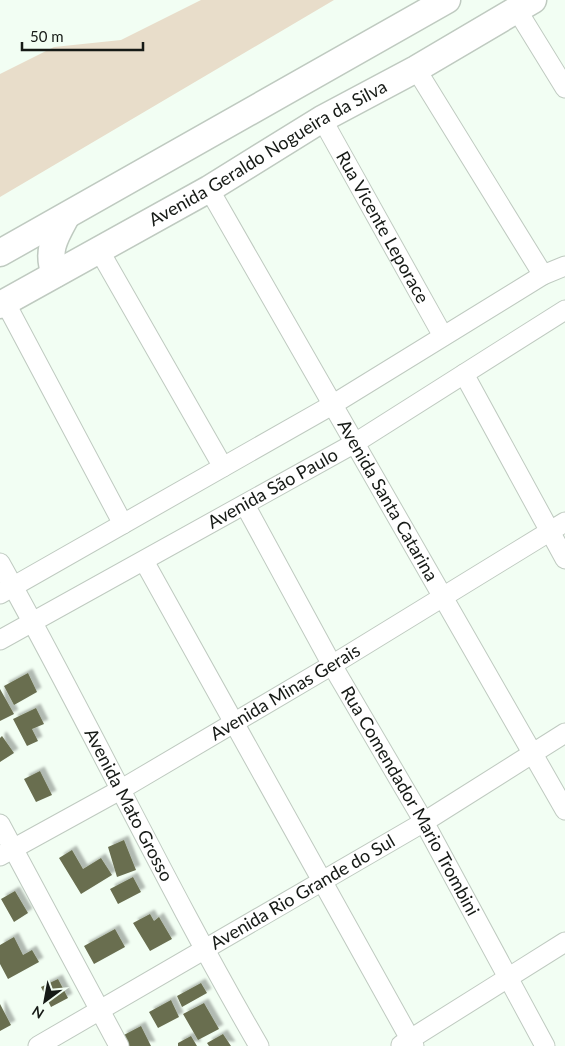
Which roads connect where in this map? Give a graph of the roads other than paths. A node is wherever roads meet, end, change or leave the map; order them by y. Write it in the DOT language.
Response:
graph roads {
  1 [pos="447,0"];
  2 [pos="525,5"];
  3 [pos="416,69"];
  4 [pos="565,88"];
  5 [pos="322,119"];
  6 [pos="208,189"];
  7 [pos="66,217"];
  8 [pos="99,250"];
  9 [pos="0,253"];
  10 [pos="565,266"];
  11 [pos="54,274"];
  12 [pos="543,274"];
  13 [pos="2,304"];
  14 [pos="565,311"];
  15 [pos="442,336"];
  16 [pos="464,374"];
  17 [pos="332,404"];
  18 [pos="355,443"];
  19 [pos="223,467"];
  20 [pos="245,505"];
  21 [pos="565,522"];
  22 [pos="123,524"];
  23 [pos="549,532"];
  24 [pos="565,559"];
  25 [pos="144,561"];
  26 [pos="0,563"];
  27 [pos="7,590"];
  28 [pos="443,598"];
  29 [pos="34,623"];
  30 [pos="0,640"];
  31 [pos="332,665"];
  32 [pos="234,723"];
  33 [pos="565,733"];
  34 [pos="534,753"];
  35 [pos="120,790"];
  36 [pos="565,810"];
  37 [pos="424,822"];
  38 [pos="0,824"];
  39 [pos="6,852"];
  40 [pos="322,880"];
  41 [pos="565,942"];
  42 [pos="204,951"];
  43 [pos="507,978"];
  44 [pos="100,1010"];
  45 [pos="407,1044"];
  46 [pos="38,1046"];
  47 [pos="119,1046"];
  48 [pos="259,1046"];
  49 [pos="545,1046"];
  1 -- 7 [label="main road"];
  2 -- 3 [label="main road, Avenida Geraldo Nogueira da Silva"];
  2 -- 4 [label="street"];
  3 -- 5 [label="main road, Avenida Geraldo Nogueira da Silva"];
  3 -- 12 [label="street"];
  5 -- 6 [label="main road, Avenida Geraldo Nogueira da Silva"];
  5 -- 15 [label="street, Rua Vicente Leporace"];
  6 -- 8 [label="main road, Avenida Geraldo Nogueira da Silva"];
  6 -- 17 [label="street, Avenida Santa Catarina"];
  7 -- 9 [label="main road"];
  7 -- 11 [label="main road"];
  8 -- 11 [label="main road, Avenida Geraldo Nogueira da Silva"];
  8 -- 19 [label="street"];
  10 -- 12 [label="street"];
  11 -- 13 [label="main road, Avenida Geraldo Nogueira da Silva"];
  12 -- 15 [label="street"];
  13 -- 22 [label="street"];
  14 -- 16 [label="street, Avenida São Paulo"];
  15 -- 17 [label="street"];
  16 -- 18 [label="street, Avenida São Paulo"];
  16 -- 23 [label="street"];
  17 -- 18 [label="street, Avenida Santa Catarina"];
  17 -- 19 [label="street"];
  18 -- 20 [label="street, Avenida São Paulo"];
  18 -- 28 [label="street, Avenida Santa Catarina"];
  19 -- 22 [label="street"];
  20 -- 25 [label="street, Avenida São Paulo"];
  20 -- 31 [label="street, Rua Comendador Mario Trombini"];
  21 -- 23 [label="street, Avenida Minas Gerais"];
  22 -- 27 [label="street"];
  23 -- 24 [label="street"];
  23 -- 28 [label="street, Avenida Minas Gerais"];
  25 -- 29 [label="street, Avenida São Paulo"];
  25 -- 32 [label="street"];
  26 -- 27 [label="street, Avenida Mato Grosso"];
  27 -- 29 [label="street, Avenida Mato Grosso"];
  28 -- 31 [label="street, Avenida Minas Gerais"];
  28 -- 34 [label="street, Avenida Santa Catarina"];
  29 -- 30 [label="street, Avenida São Paulo"];
  29 -- 35 [label="street, Avenida Mato Grosso"];
  31 -- 32 [label="street, Avenida Minas Gerais"];
  31 -- 37 [label="street, Rua Comendador Mario Trombini"];
  32 -- 35 [label="street, Avenida Minas Gerais"];
  32 -- 40 [label="street"];
  33 -- 34 [label="street, Avenida Rio Grande do Sul"];
  34 -- 36 [label="street, Avenida Santa Catarina"];
  34 -- 37 [label="street, Avenida Rio Grande do Sul"];
  35 -- 39 [label="street, Avenida Minas Gerais"];
  35 -- 42 [label="street, Avenida Mato Grosso"];
  37 -- 40 [label="street, Avenida Rio Grande do Sul"];
  37 -- 43 [label="street, Rua Comendador Mario Trombini"];
  38 -- 39 [label="street"];
  39 -- 44 [label="street"];
  40 -- 42 [label="street, Avenida Rio Grande do Sul"];
  40 -- 45 [label="street"];
  41 -- 43 [label="street"];
  42 -- 44 [label="street, Avenida Rio Grande do Sul"];
  42 -- 48 [label="street, Avenida Mato Grosso"];
  43 -- 45 [label="street"];
  43 -- 49 [label="street, Rua Comendador Mario Trombini"];
  44 -- 46 [label="street, Avenida Rio Grande do Sul"];
  44 -- 47 [label="street"];
}
